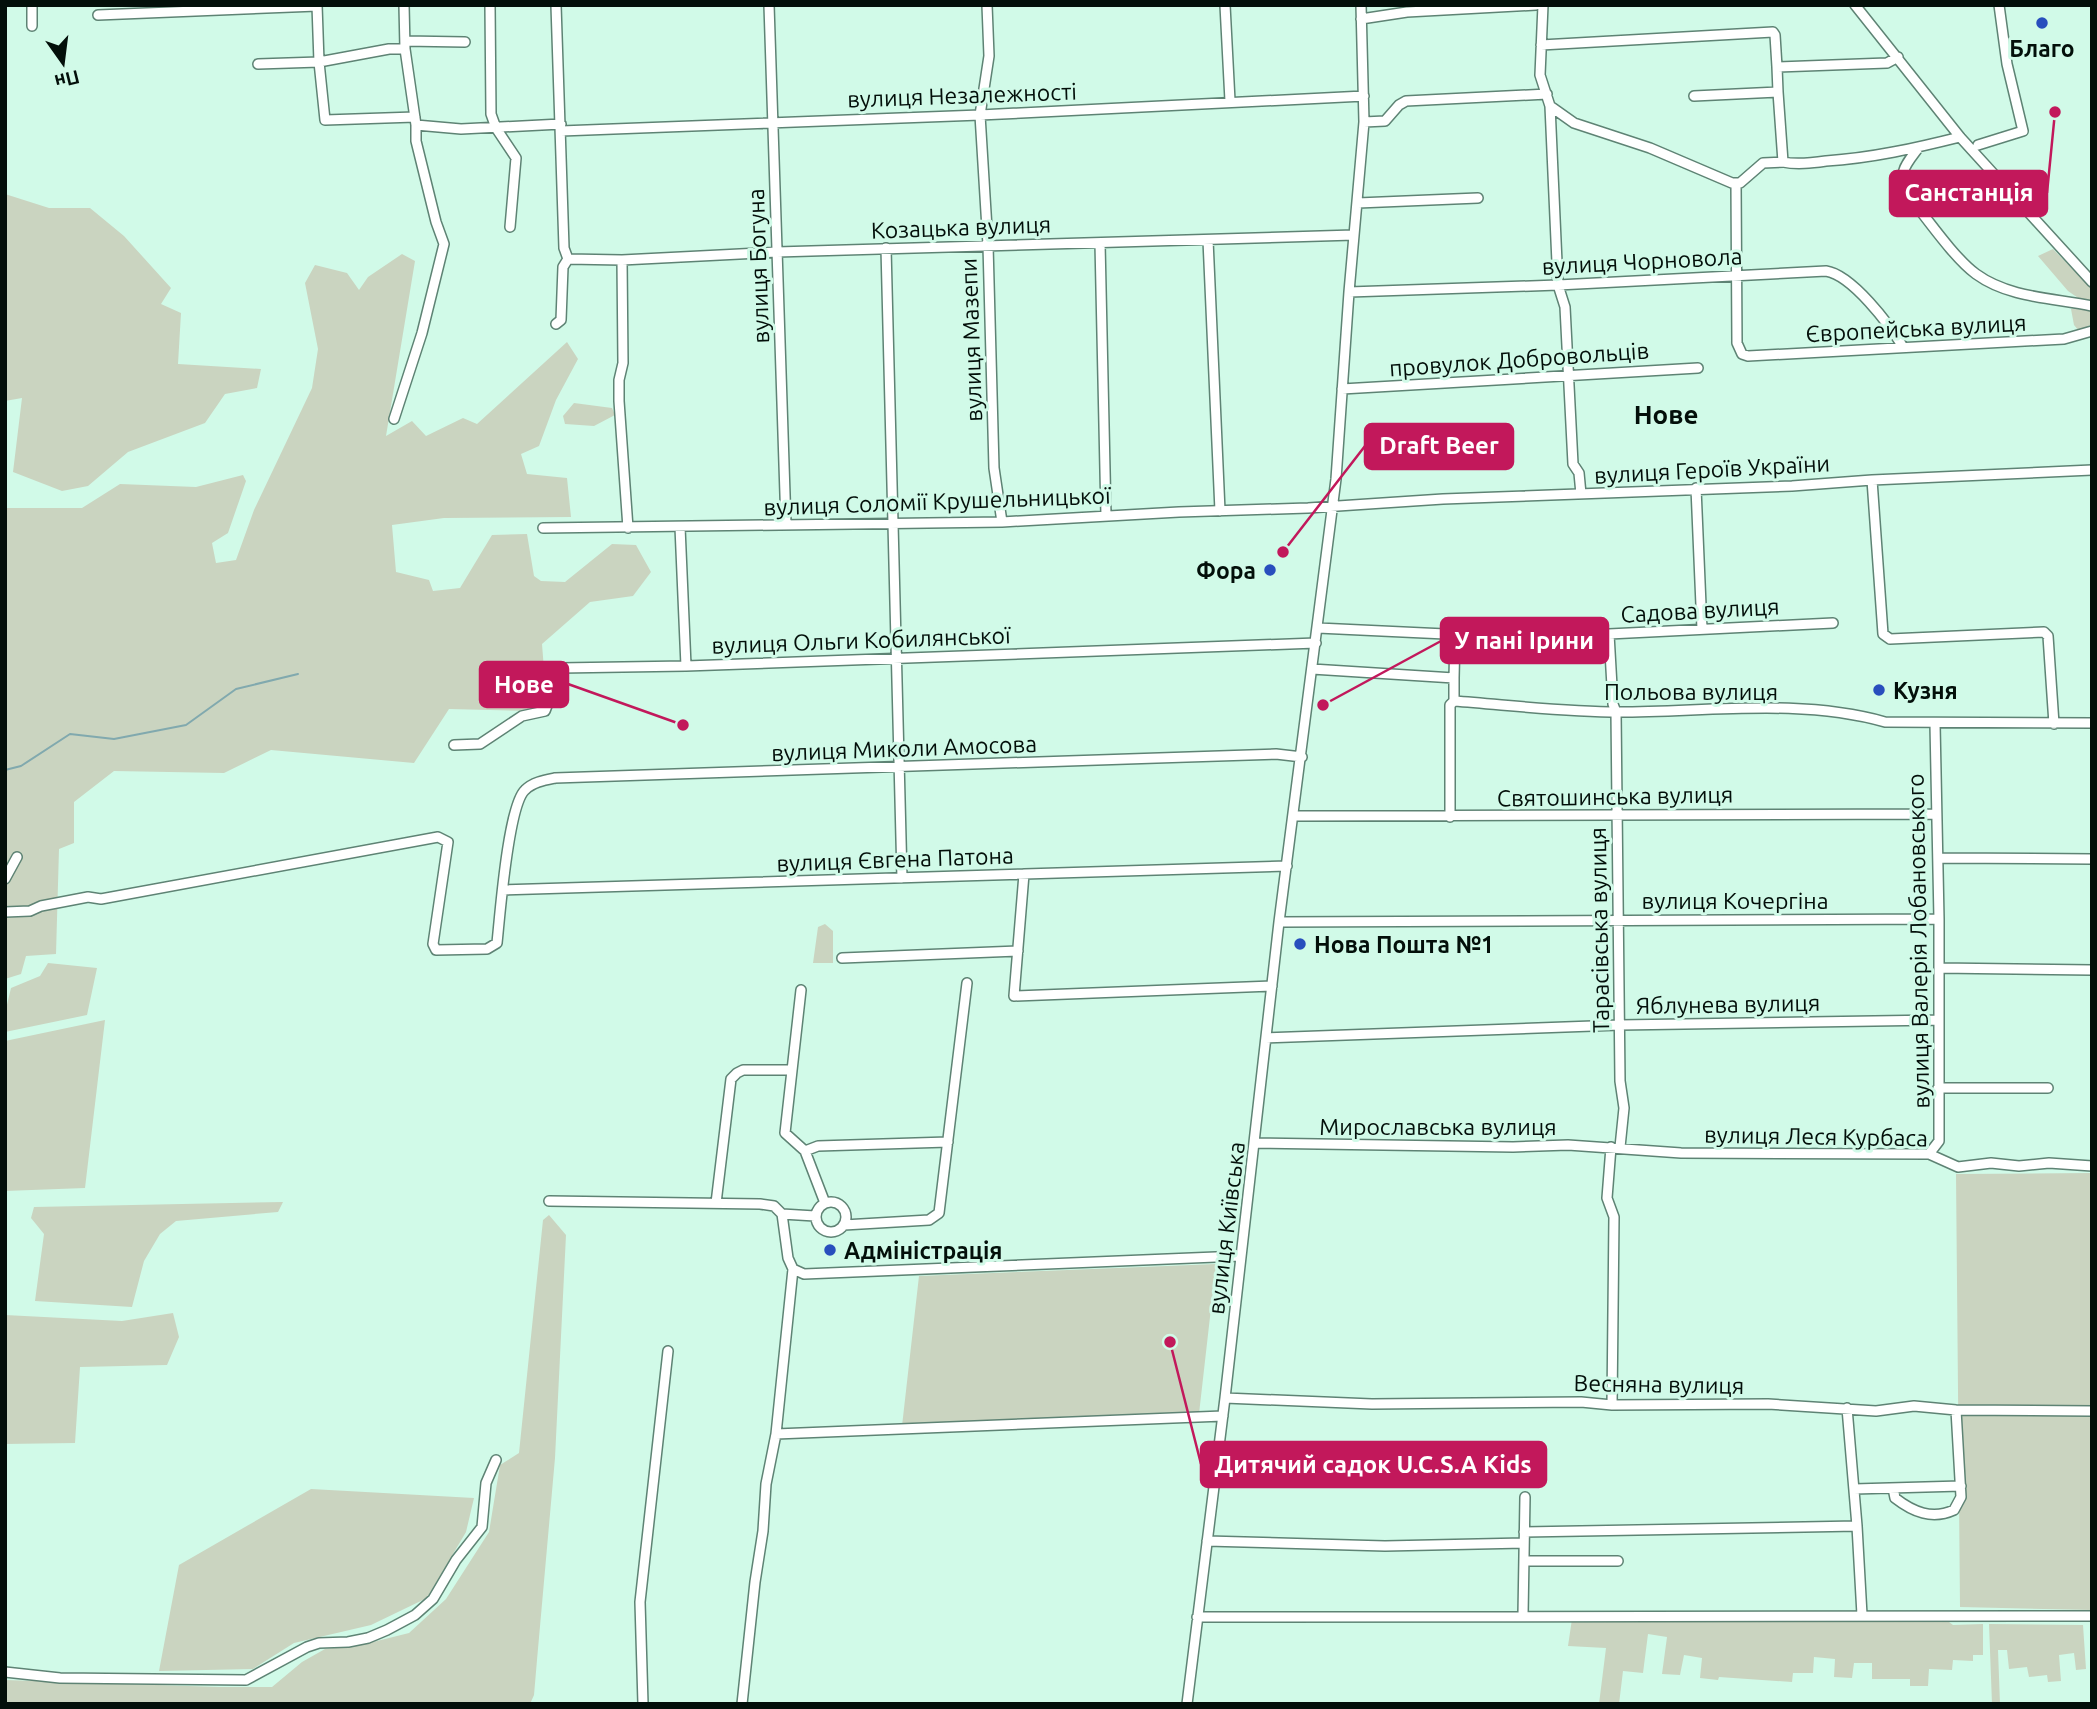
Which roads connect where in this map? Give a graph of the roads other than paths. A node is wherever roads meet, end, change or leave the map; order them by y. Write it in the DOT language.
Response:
graph roads {
  1 [pos="32,5"];
  2 [pos="404,5"];
  3 [pos="490,5"];
  4 [pos="556,5"];
  5 [pos="769,5"];
  6 [pos="987,5"];
  7 [pos="1225,5"];
  8 [pos="1361,5"];
  9 [pos="1536,5"];
  10 [pos="1543,5"];
  11 [pos="1856,5"];
  12 [pos="1999,5"];
  13 [pos="317,6"];
  14 [pos="98,14"];
  15 [pos="1362,19"];
  16 [pos="32,26"];
  17 [pos="464,42"];
  18 [pos="405,45"];
  19 [pos="1541,45"];
  20 [pos="1898,57"];
  21 [pos="319,62"];
  22 [pos="258,64"];
  23 [pos="1777,67"];
  24 [pos="1778,92"];
  25 [pos="1547,94"];
  26 [pos="1364,96"];
  27 [pos="1694,96"];
  28 [pos="1230,102"];
  29 [pos="1550,106"];
  30 [pos="980,116"];
  31 [pos="416,121"];
  32 [pos="771,122"];
  33 [pos="1364,122"];
  34 [pos="561,127"];
  35 [pos="496,128"];
  36 [pos="1960,137"];
  37 [pos="1978,145"];
  38 [pos="1919,147"];
  39 [pos="1783,162"];
  40 [pos="1736,183"];
  41 [pos="1478,198"];
  42 [pos="1357,203"];
  43 [pos="510,227"];
  44 [pos="1354,235"];
  45 [pos="1209,240"];
  46 [pos="1100,243"];
  47 [pos="988,245"];
  48 [pos="886,248"];
  49 [pos="776,252"];
  50 [pos="568,259"];
  51 [pos="622,260"];
  52 [pos="1736,275"];
  53 [pos="2092,282"];
  54 [pos="1558,285"];
  55 [pos="1349,292"];
  56 [pos="2092,306"];
  57 [pos="556,324"];
  58 [pos="2092,331"];
  59 [pos="1903,347"];
  60 [pos="1698,368"];
  61 [pos="1568,374"];
  62 [pos="1342,389"];
  63 [pos="394,419"];
  64 [pos="2092,470"];
  65 [pos="1872,480"];
  66 [pos="1696,488"];
  67 [pos="1581,494"];
  68 [pos="1333,506"];
  69 [pos="1220,511"];
  70 [pos="1106,516"];
  71 [pos="1002,522"];
  72 [pos="786,524"];
  73 [pos="892,524"];
  74 [pos="680,527"];
  75 [pos="542,528"];
  76 [pos="628,528"];
  77 [pos="1833,623"];
  78 [pos="1318,628"];
  79 [pos="1702,629"];
  80 [pos="1455,635"];
  81 [pos="1609,635"];
  82 [pos="1316,643"];
  83 [pos="896,657"];
  84 [pos="687,666"];
  85 [pos="1312,669"];
  86 [pos="1454,678"];
  87 [pos="1454,701"];
  88 [pos="1616,712"];
  89 [pos="2092,723"];
  90 [pos="1935,724"];
  91 [pos="2054,724"];
  92 [pos="454,745"];
  93 [pos="1302,757"];
  94 [pos="901,768"];
  95 [pos="1936,814"];
  96 [pos="1294,816"];
  97 [pos="1617,816"];
  98 [pos="1450,817"];
  99 [pos="17,857"];
  100 [pos="1938,858"];
  101 [pos="2092,859"];
  102 [pos="1287,866"];
  103 [pos="1024,874"];
  104 [pos="902,878"];
  105 [pos="5,879"];
  106 [pos="503,890"];
  107 [pos="5,912"];
  108 [pos="1939,919"];
  109 [pos="1617,920"];
  110 [pos="1279,922"];
  111 [pos="1018,951"];
  112 [pos="842,958"];
  113 [pos="1939,968"];
  114 [pos="2092,970"];
  115 [pos="967,983"];
  116 [pos="1272,986"];
  117 [pos="801,990"];
  118 [pos="1938,1020"];
  119 [pos="1620,1024"];
  120 [pos="1266,1038"];
  121 [pos="792,1070"];
  122 [pos="2048,1087"];
  123 [pos="1938,1088"];
  124 [pos="948,1142"];
  125 [pos="1256,1143"];
  126 [pos="1616,1147"];
  127 [pos="805,1151"];
  128 [pos="1929,1154"];
  129 [pos="2092,1166"];
  130 [pos="549,1201"];
  131 [pos="716,1203"];
  132 [pos="825,1203"];
  133 [pos="782,1214"];
  134 [pos="815,1216"];
  135 [pos="844,1225"];
  136 [pos="1240,1256"];
  137 [pos="793,1269"];
  138 [pos="668,1351"];
  139 [pos="1225,1398"];
  140 [pos="1612,1405"];
  141 [pos="1847,1408"];
  142 [pos="1956,1410"];
  143 [pos="2092,1411"];
  144 [pos="1223,1416"];
  145 [pos="776,1434"];
  146 [pos="496,1460"];
  147 [pos="1961,1486"];
  148 [pos="1893,1488"];
  149 [pos="1854,1489"];
  150 [pos="1525,1497"];
  151 [pos="1857,1526"];
  152 [pos="1524,1532"];
  153 [pos="1207,1541"];
  154 [pos="1524,1543"];
  155 [pos="1524,1561"];
  156 [pos="1618,1561"];
  157 [pos="1523,1615"];
  158 [pos="1862,1615"];
  159 [pos="2092,1616"];
  160 [pos="1197,1617"];
  161 [pos="5,1672"];
  162 [pos="643,1704"];
  163 [pos="742,1704"];
  164 [pos="1186,1704"];
  1 -- 16 [label="street"];
  2 -- 18 [label="street"];
  3 -- 35 [label="street"];
  4 -- 34 [label="street"];
  5 -- 32 [label="street, вулиця Богуна"];
  6 -- 30 [label="street, вулиця Мазепи"];
  7 -- 28 [label="street"];
  8 -- 15 [label="street"];
  9 -- 15 [label="street"];
  10 -- 19 [label="street"];
  11 -- 20 [label="street"];
  12 -- 37 [label="street"];
  13 -- 14 [label="street"];
  13 -- 21 [label="street"];
  15 -- 26 [label="street"];
  17 -- 18 [label="street"];
  18 -- 21 [label="street"];
  18 -- 31 [label="street"];
  19 -- 23 [label="street"];
  19 -- 25 [label="street"];
  20 -- 23 [label="street"];
  20 -- 36 [label="street"];
  21 -- 22 [label="street"];
  21 -- 31 [label="street, вулиця Незалежності"];
  23 -- 24 [label="street"];
  24 -- 27 [label="street"];
  24 -- 39 [label="street"];
  25 -- 29 [label="street"];
  25 -- 33 [label="street"];
  26 -- 28 [label="street, вулиця Незалежності"];
  26 -- 33 [label="street, вулиця Київська"];
  28 -- 30 [label="street, вулиця Незалежності"];
  29 -- 40 [label="street"];
  29 -- 54 [label="street"];
  30 -- 32 [label="street, вулиця Незалежності"];
  30 -- 47 [label="street, вулиця Мазепи"];
  31 -- 35 [label="street, вулиця Незалежності"];
  31 -- 63 [label="street"];
  32 -- 34 [label="street, вулиця Незалежності"];
  32 -- 49 [label="street, вулиця Богуна"];
  33 -- 42 [label="street, вулиця Київська"];
  34 -- 35 [label="street, вулиця Незалежності"];
  34 -- 50 [label="street"];
  35 -- 43 [label="street"];
  36 -- 38 [label="street"];
  36 -- 53 [label="street"];
  38 -- 39 [label="street"];
  38 -- 56 [label="street"];
  39 -- 40 [label="street"];
  40 -- 52 [label="street"];
  41 -- 42 [label="street"];
  42 -- 44 [label="street, вулиця Київська"];
  44 -- 45 [label="street, Козацька вулиця"];
  44 -- 55 [label="street, вулиця Київська"];
  45 -- 46 [label="street, Козацька вулиця"];
  45 -- 69 [label="street"];
  46 -- 47 [label="street, Козацька вулиця"];
  46 -- 70 [label="street"];
  47 -- 48 [label="street, Козацька вулиця"];
  47 -- 71 [label="street, вулиця Мазепи"];
  48 -- 49 [label="street, Козацька вулиця"];
  48 -- 73 [label="street"];
  49 -- 51 [label="street, Козацька вулиця"];
  49 -- 72 [label="street, вулиця Богуна"];
  50 -- 51 [label="street, Козацька вулиця"];
  50 -- 57 [label="street"];
  51 -- 76 [label="street"];
  52 -- 54 [label="street, вулиця Чорновола"];
  52 -- 59 [label="street, вулиця Чорновола"];
  52 -- 59 [label="street, Європейська вулиця"];
  54 -- 55 [label="street, вулиця Чорновола"];
  54 -- 61 [label="street"];
  55 -- 62 [label="street, вулиця Київська"];
  58 -- 59 [label="street, Європейська вулиця"];
  60 -- 61 [label="street, провулок Добровольців"];
  61 -- 62 [label="street, провулок Добровольців"];
  61 -- 67 [label="street"];
  62 -- 68 [label="street, вулиця Київська"];
  64 -- 65 [label="street, вулиця Героїв України"];
  65 -- 66 [label="street, вулиця Героїв України"];
  65 -- 91 [label="street"];
  66 -- 67 [label="street, вулиця Героїв України"];
  66 -- 79 [label="street"];
  67 -- 68 [label="street, вулиця Героїв України"];
  68 -- 69 [label="street, вулиця Соломії Крушельницької"];
  68 -- 78 [label="street, вулиця Київська"];
  69 -- 70 [label="street, вулиця Соломії Крушельницької"];
  70 -- 71 [label="street, вулиця Соломії Крушельницької"];
  71 -- 73 [label="street, вулиця Соломії Крушельницької"];
  72 -- 73 [label="street, вулиця Соломії Крушельницької"];
  72 -- 74 [label="street, вулиця Соломії Крушельницької"];
  73 -- 83 [label="street"];
  74 -- 76 [label="street, вулиця Соломії Крушельницької"];
  74 -- 84 [label="street"];
  75 -- 76 [label="street, вулиця Соломії Крушельницької"];
  77 -- 79 [label="street, Садова вулиця"];
  78 -- 80 [label="street, Садова вулиця"];
  78 -- 82 [label="street, вулиця Київська"];
  79 -- 81 [label="street, Садова вулиця"];
  80 -- 81 [label="street, Садова вулиця"];
  80 -- 86 [label="street"];
  81 -- 88 [label="street, Тарасівська вулиця"];
  82 -- 83 [label="street, вулиця Ольги Кобилянської"];
  82 -- 85 [label="street, вулиця Київська"];
  83 -- 84 [label="street, вулиця Ольги Кобилянської"];
  83 -- 94 [label="street"];
  84 -- 92 [label="street, вулиця Ольги Кобилянської"];
  85 -- 86 [label="street"];
  85 -- 93 [label="street, вулиця Київська"];
  86 -- 87 [label="street"];
  87 -- 88 [label="street, Польова вулиця"];
  87 -- 98 [label="street"];
  88 -- 90 [label="street, Польова вулиця"];
  88 -- 97 [label="street, Тарасівська вулиця"];
  89 -- 91 [label="street, Польова вулиця"];
  90 -- 91 [label="street, Польова вулиця"];
  90 -- 95 [label="street, вулиця Валерія Лобановського"];
  93 -- 94 [label="street, вулиця Миколи Амосова"];
  93 -- 96 [label="street, вулиця Київська"];
  94 -- 104 [label="street"];
  94 -- 106 [label="street, вулиця Миколи Амосова"];
  95 -- 97 [label="street, Святошинська вулиця"];
  95 -- 100 [label="street, вулиця Валерія Лобановського"];
  96 -- 98 [label="street, Святошинська вулиця"];
  96 -- 102 [label="street, вулиця Київська"];
  97 -- 98 [label="street, Святошинська вулиця"];
  97 -- 109 [label="street, Тарасівська вулиця"];
  99 -- 105 [label="street"];
  100 -- 101 [label="street"];
  100 -- 108 [label="street, вулиця Валерія Лобановського"];
  102 -- 103 [label="street, вулиця Євгена Патона"];
  102 -- 110 [label="street, вулиця Київська"];
  103 -- 104 [label="street, вулиця Євгена Патона"];
  103 -- 111 [label="street"];
  104 -- 106 [label="street, вулиця Євгена Патона"];
  106 -- 107 [label="street"];
  108 -- 109 [label="street, вулиця Кочергіна"];
  108 -- 113 [label="street, вулиця Валерія Лобановського"];
  109 -- 110 [label="street, вулиця Кочергіна"];
  109 -- 119 [label="street, Тарасівська вулиця"];
  110 -- 116 [label="street, вулиця Київська"];
  111 -- 112 [label="street"];
  111 -- 116 [label="street"];
  113 -- 114 [label="street"];
  113 -- 118 [label="street, вулиця Валерія Лобановського"];
  115 -- 124 [label="street"];
  116 -- 120 [label="street, вулиця Київська"];
  117 -- 121 [label="street"];
  118 -- 119 [label="street, Яблунева вулиця"];
  118 -- 123 [label="street, вулиця Валерія Лобановського"];
  119 -- 120 [label="street, Яблунева вулиця"];
  119 -- 126 [label="street, Тарасівська вулиця"];
  120 -- 125 [label="street, вулиця Київська"];
  121 -- 127 [label="street"];
  121 -- 131 [label="street"];
  122 -- 123 [label="street"];
  123 -- 128 [label="street, вулиця Валерія Лобановського"];
  124 -- 127 [label="street"];
  124 -- 135 [label="street"];
  125 -- 126 [label="street, Мирославська вулиця"];
  125 -- 136 [label="street, вулиця Київська"];
  126 -- 128 [label="street, вулиця Леся Курбаса"];
  126 -- 140 [label="street, Тарасівська вулиця"];
  127 -- 132 [label="street"];
  128 -- 129 [label="street, вулиця Леся Курбаса"];
  130 -- 131 [label="street"];
  131 -- 133 [label="street"];
  132 -- 134 [label="street"];
  132 -- 135 [label="street"];
  133 -- 134 [label="street"];
  133 -- 137 [label="street"];
  134 -- 135 [label="street"];
  136 -- 137 [label="street"];
  136 -- 139 [label="street, вулиця Київська"];
  137 -- 145 [label="street"];
  138 -- 162 [label="street"];
  139 -- 140 [label="street, Весняна вулиця"];
  139 -- 144 [label="street, вулиця Київська"];
  140 -- 141 [label="street, Весняна вулиця"];
  141 -- 142 [label="street, Весняна вулиця"];
  141 -- 149 [label="street"];
  142 -- 143 [label="street, Весняна вулиця"];
  142 -- 147 [label="street"];
  144 -- 145 [label="street"];
  144 -- 153 [label="street, вулиця Київська"];
  145 -- 163 [label="street"];
  146 -- 161 [label="street"];
  147 -- 148 [label="street"];
  147 -- 148 [label="street"];
  148 -- 149 [label="street"];
  149 -- 151 [label="street"];
  150 -- 152 [label="street"];
  151 -- 152 [label="street"];
  151 -- 158 [label="street"];
  152 -- 154 [label="street"];
  153 -- 154 [label="street"];
  153 -- 160 [label="street, вулиця Київська"];
  154 -- 155 [label="street"];
  155 -- 156 [label="street"];
  155 -- 157 [label="street"];
  157 -- 158 [label="street"];
  157 -- 160 [label="street"];
  158 -- 159 [label="street"];
  160 -- 164 [label="street, вулиця Київська"];
}
